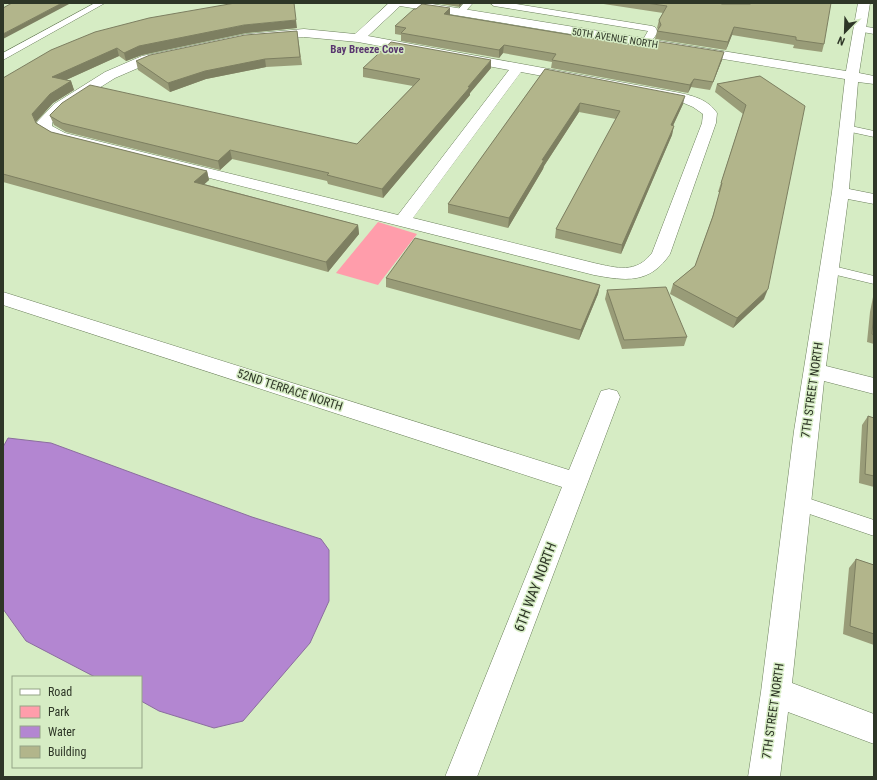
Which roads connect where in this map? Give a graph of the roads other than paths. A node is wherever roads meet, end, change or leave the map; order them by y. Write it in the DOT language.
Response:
graph roads {
  1 [pos="102,3"];
  2 [pos="396,3"];
  3 [pos="404,3"];
  4 [pos="469,3"];
  5 [pos="494,3"];
  6 [pos="864,3"];
  7 [pos="460,12"];
  8 [pos="557,13"];
  9 [pos="546,26"];
  10 [pos="867,30"];
  11 [pos="358,38"];
  12 [pos="646,43"];
  13 [pos="3,57"];
  14 [pos="518,67"];
  15 [pos="852,76"];
  16 [pos="874,80"];
  17 [pos="846,128"];
  18 [pos="874,134"];
  19 [pos="840,192"];
  20 [pos="874,199"];
  21 [pos="403,220"];
  22 [pos="829,269"];
  23 [pos="874,280"];
  24 [pos="3,298"];
  25 [pos="816,370"];
  26 [pos="874,386"];
  27 [pos="609,397"];
  28 [pos="576,482"];
  29 [pos="798,504"];
  30 [pos="874,528"];
  31 [pos="776,692"];
  32 [pos="874,729"];
  33 [pos="461,777"];
  34 [pos="764,777"];
  1 -- 13 [label="lane"];
  2 -- 11 [label="street"];
  3 -- 7 [label="street, 50TH AVENUE NORTH"];
  4 -- 7 [label="lane"];
  5 -- 8 [label="lane"];
  6 -- 10 [label="street, 7TH STREET NORTH"];
  7 -- 9 [label="street, 50TH AVENUE NORTH"];
  8 -- 9 [label="lane"];
  8 -- 12 [label="lane"];
  9 -- 12 [label="street, 50TH AVENUE NORTH"];
  10 -- 15 [label="street, 7TH STREET NORTH"];
  11 -- 14 [label="street"];
  11 -- 21 [label="street"];
  12 -- 15 [label="street, 50TH AVENUE NORTH"];
  14 -- 21 [label="street"];
  14 -- 21 [label="street"];
  15 -- 16 [label="street, 50TH AVENUE NORTH"];
  15 -- 17 [label="street, 7TH STREET NORTH"];
  17 -- 18 [label="lane"];
  17 -- 19 [label="street, 7TH STREET NORTH"];
  19 -- 20 [label="street"];
  19 -- 22 [label="street, 7TH STREET NORTH"];
  22 -- 23 [label="lane"];
  22 -- 25 [label="street, 7TH STREET NORTH"];
  24 -- 28 [label="street, 52ND TERRACE NORTH"];
  25 -- 26 [label="street"];
  25 -- 29 [label="street, 7TH STREET NORTH"];
  27 -- 28 [label="street, 6TH WAY NORTH"];
  28 -- 33 [label="street, 6TH WAY NORTH"];
  29 -- 30 [label="lane"];
  29 -- 31 [label="street, 7TH STREET NORTH"];
  31 -- 32 [label="street"];
  31 -- 34 [label="street, 7TH STREET NORTH"];
}
